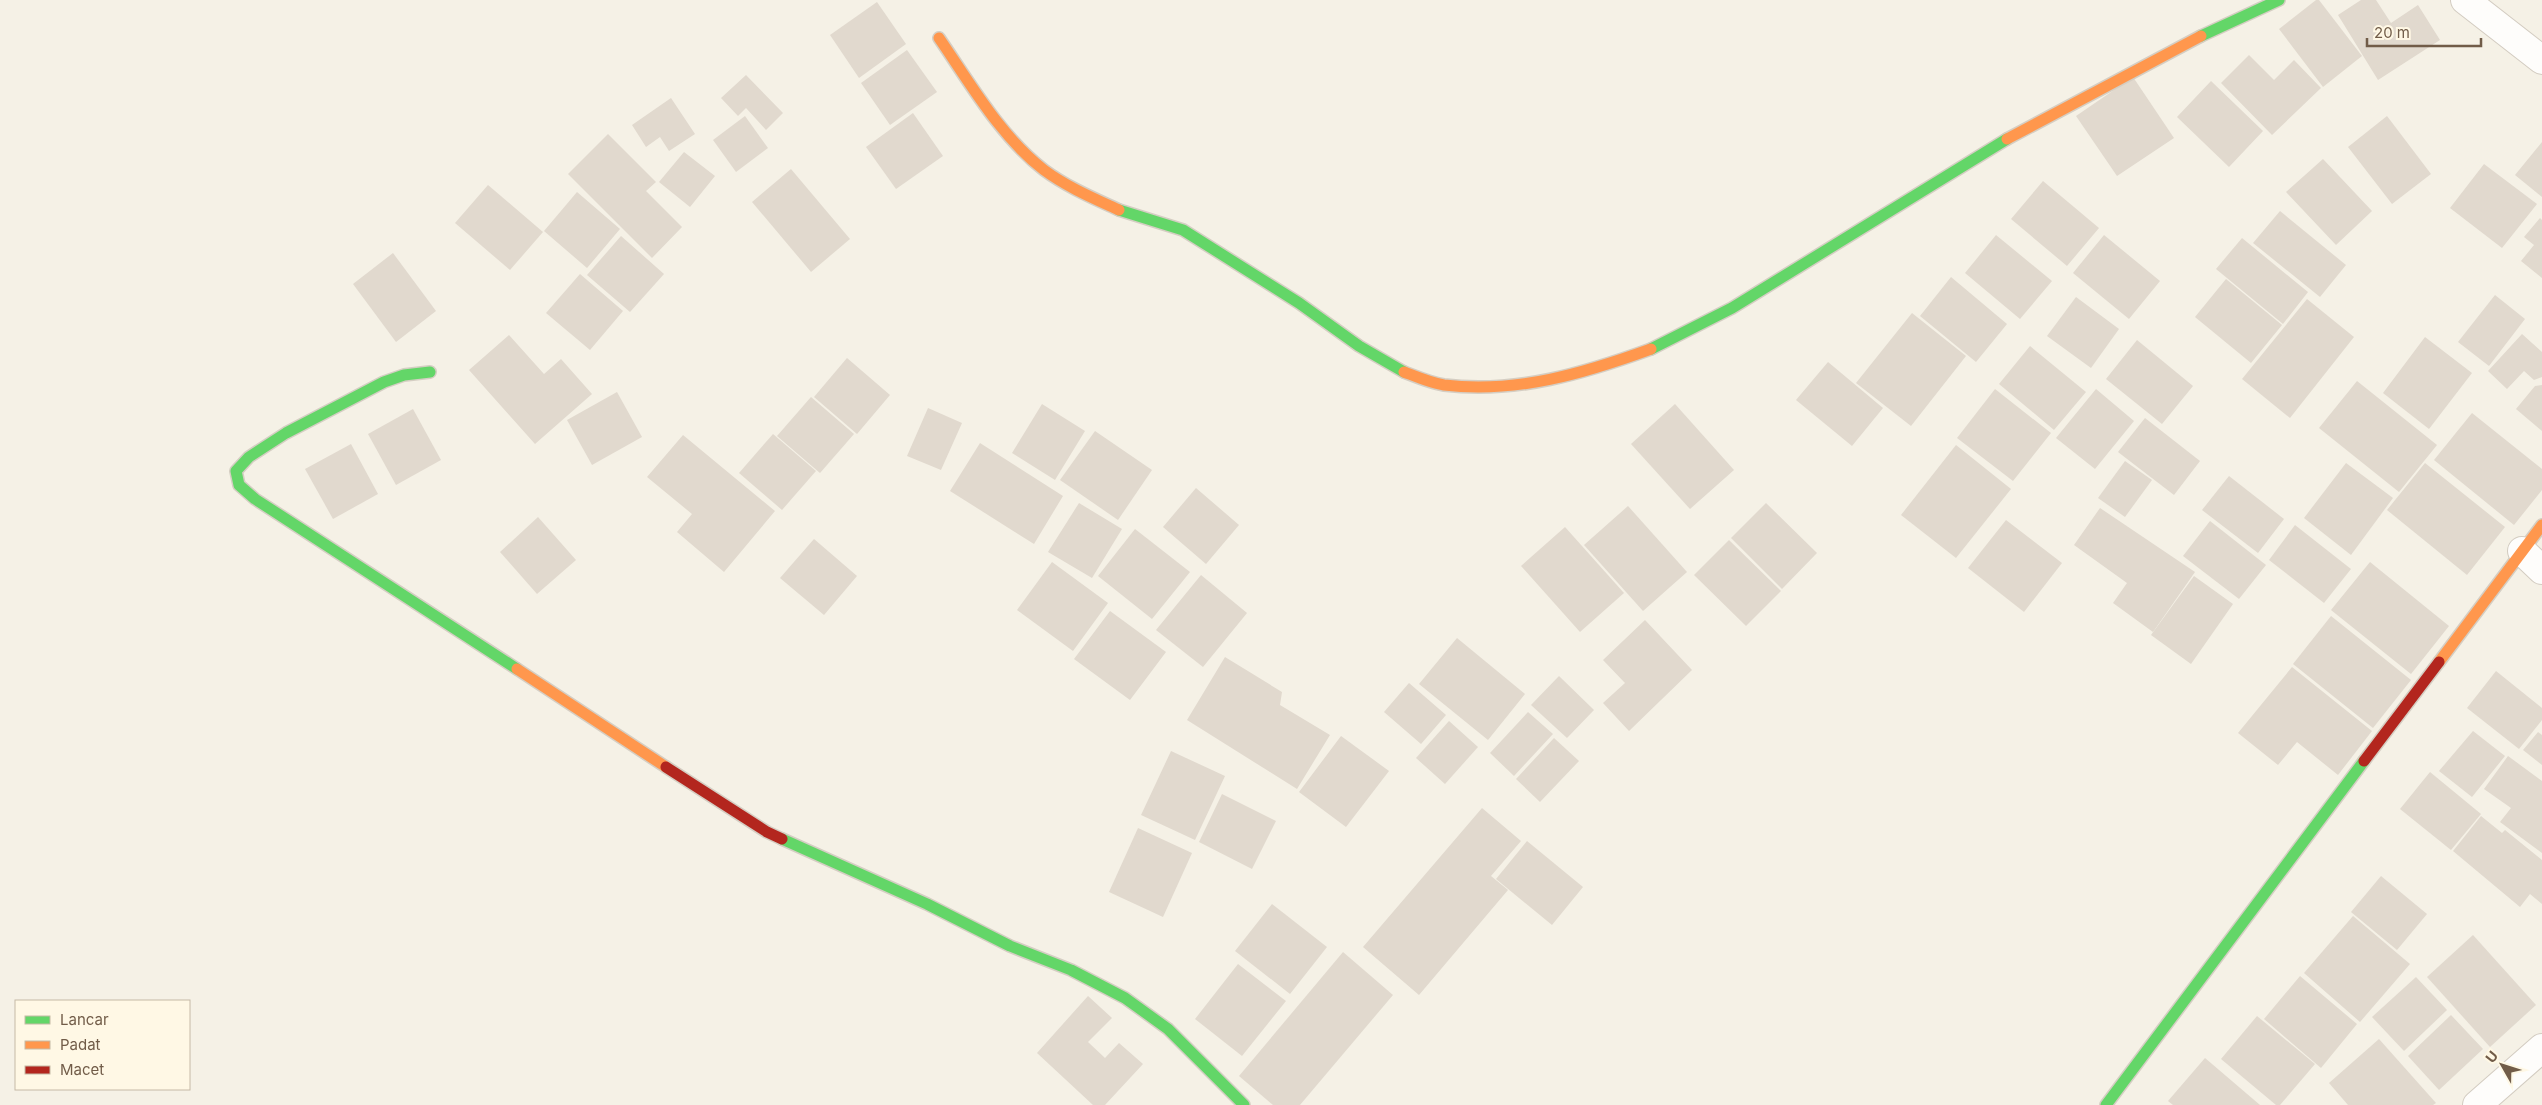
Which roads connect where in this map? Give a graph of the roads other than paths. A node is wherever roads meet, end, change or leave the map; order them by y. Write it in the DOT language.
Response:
graph roads {
  1 [pos="2279,0"];
  2 [pos="2465,0"];
  3 [pos="939,38"];
  4 [pos="2542,60"];
  5 [pos="430,372"];
  6 [pos="2542,525"];
  7 [pos="2522,551"];
  8 [pos="2542,570"];
  9 [pos="2542,1048"];
  10 [pos="1244,1105"];
  11 [pos="2106,1105"];
  12 [pos="2477,1105"];
  1 -- 3 [label="street"];
  2 -- 4 [label="street"];
  5 -- 10 [label="street"];
  6 -- 7 [label="street"];
  7 -- 8 [label="street"];
  7 -- 11 [label="street"];
  9 -- 12 [label="street"];
}
